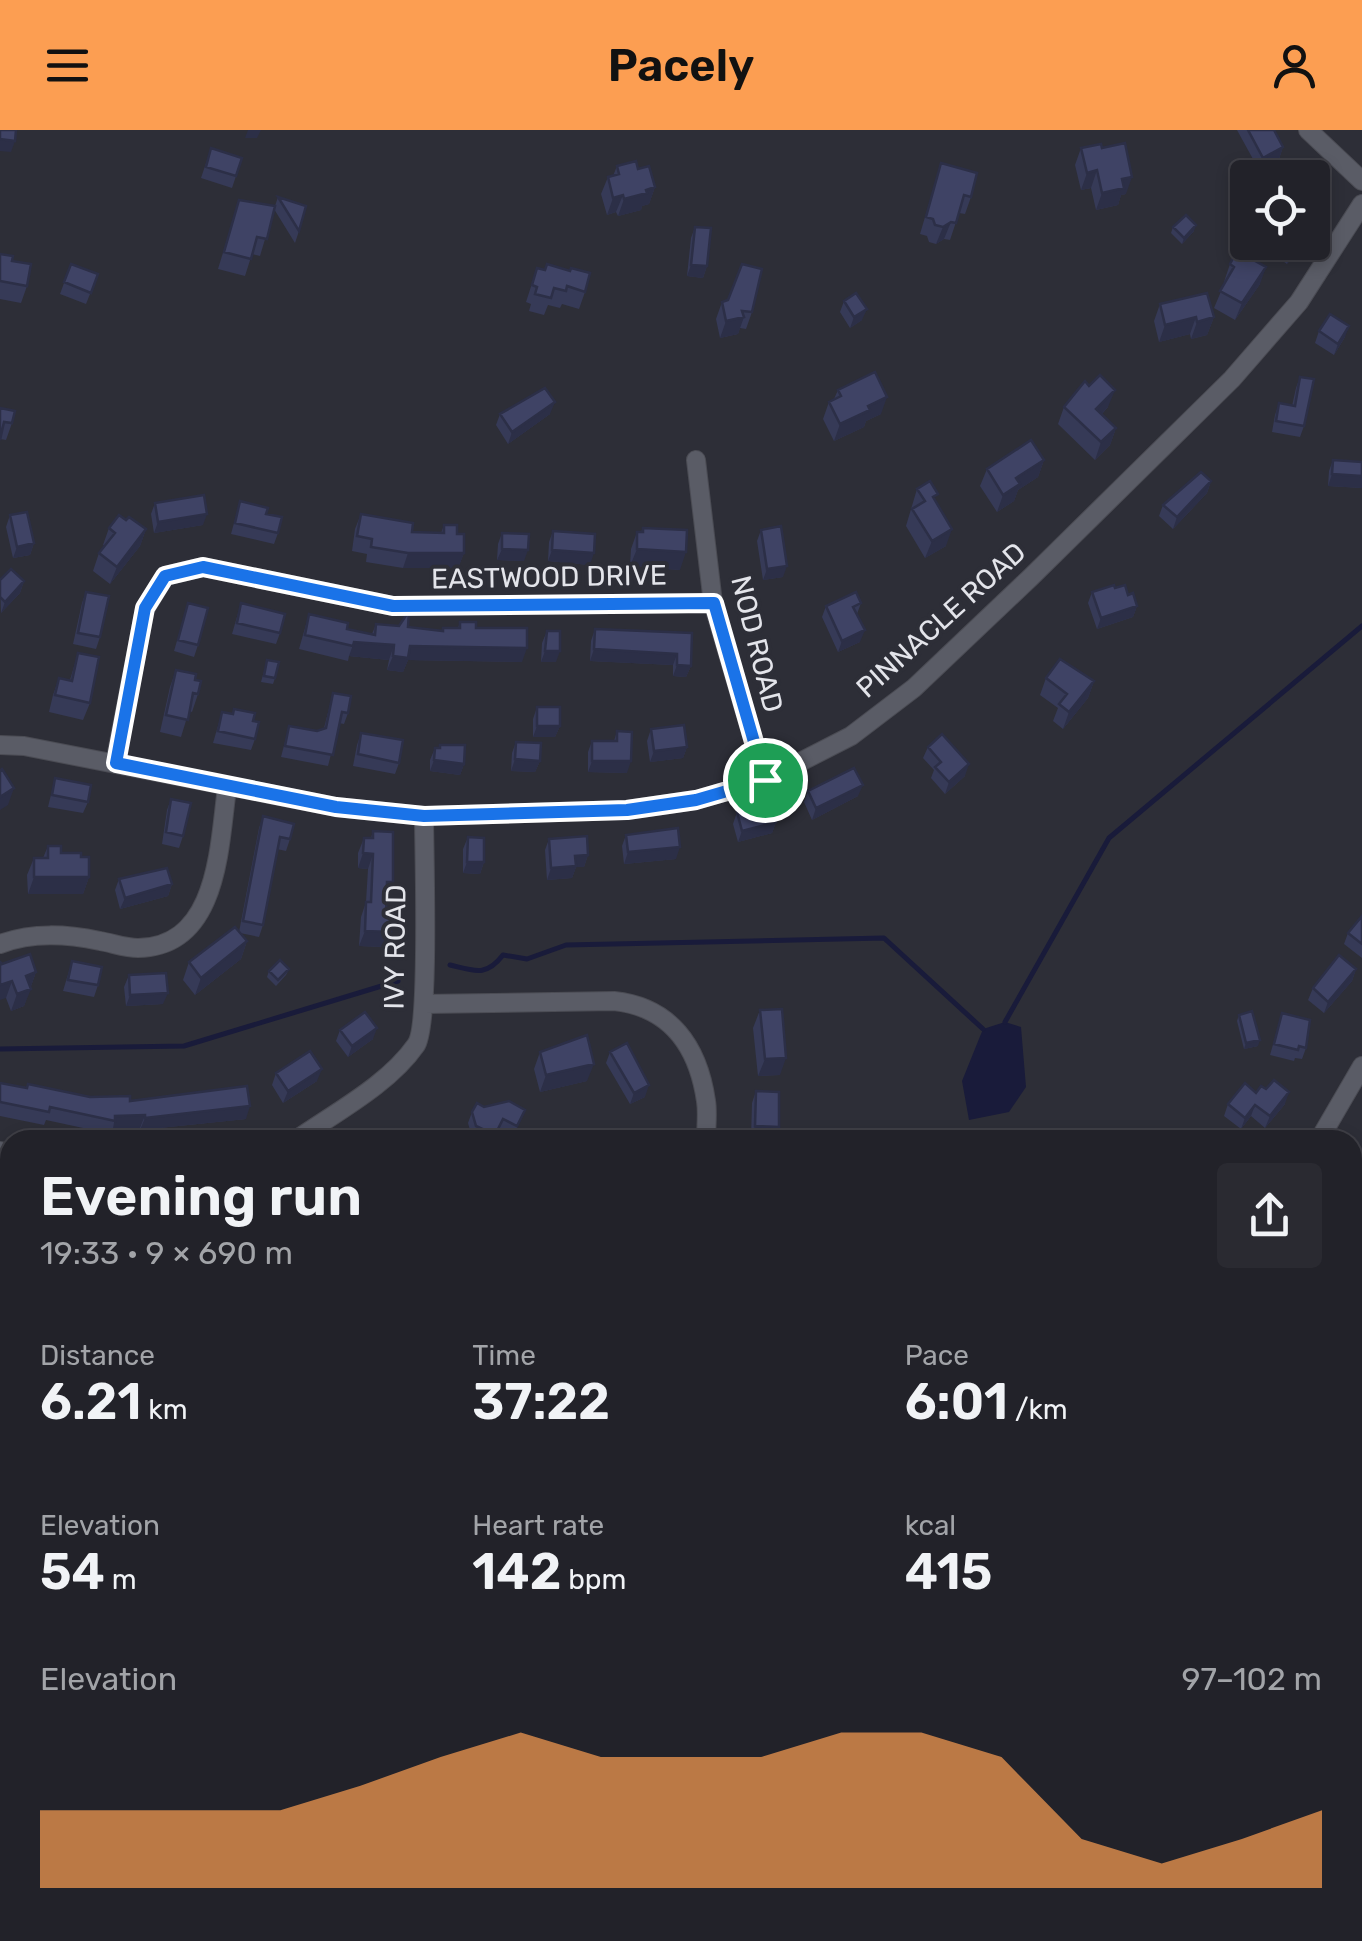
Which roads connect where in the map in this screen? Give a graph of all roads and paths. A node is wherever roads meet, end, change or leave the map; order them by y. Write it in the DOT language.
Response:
graph roads {
  1 [pos="1308,130"];
  2 [pos="1362,181"];
  3 [pos="1362,204"];
  4 [pos="696,460"];
  5 [pos="714,603"];
  6 [pos="0,744"];
  7 [pos="116,763"];
  8 [pos="765,780"];
  9 [pos="227,788"];
  10 [pos="424,816"];
  11 [pos="0,944"];
  12 [pos="424,1004"];
  13 [pos="1362,1066"];
  14 [pos="310,1130"];
  15 [pos="706,1130"];
  16 [pos="1325,1130"];
  1 -- 2 [label="street"];
  3 -- 8 [label="street, PINNACLE ROAD"];
  4 -- 5 [label="street, NOD ROAD"];
  5 -- 7 [label="street, EASTWOOD DRIVE"];
  5 -- 8 [label="street, NOD ROAD"];
  6 -- 7 [label="street, PINNACLE ROAD"];
  7 -- 9 [label="street, PINNACLE ROAD"];
  8 -- 10 [label="street, PINNACLE ROAD"];
  9 -- 10 [label="street, PINNACLE ROAD"];
  9 -- 11 [label="street"];
  10 -- 12 [label="street, IVY ROAD"];
  12 -- 14 [label="street, IVY ROAD"];
  12 -- 15 [label="street"];
  13 -- 16 [label="street"];
}
